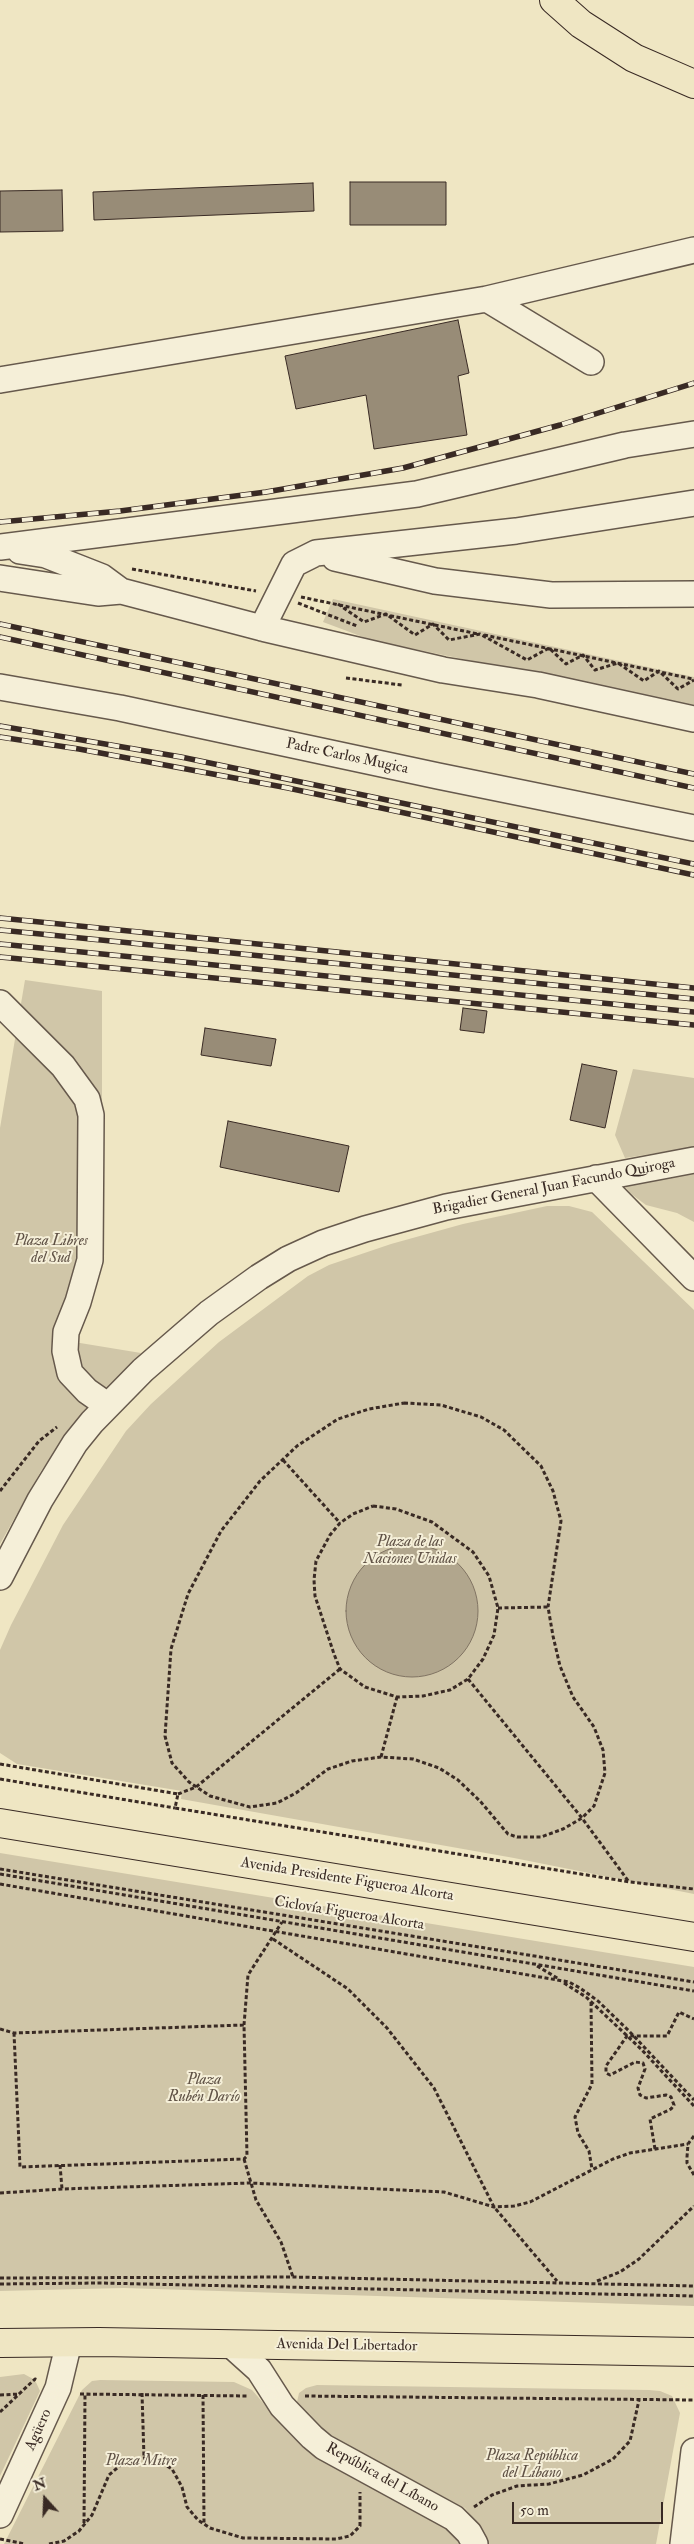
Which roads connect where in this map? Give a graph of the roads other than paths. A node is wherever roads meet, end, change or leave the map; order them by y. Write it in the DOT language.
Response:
graph roads {
  1 [pos="554,0"];
  2 [pos="694,84"];
  3 [pos="694,250"];
  4 [pos="487,299"];
  5 [pos="591,362"];
  6 [pos="0,380"];
  7 [pos="694,434"];
  8 [pos="694,503"];
  9 [pos="0,547"];
  10 [pos="316,554"];
  11 [pos="0,578"];
  12 [pos="123,579"];
  13 [pos="694,594"];
  14 [pos="262,628"];
  15 [pos="0,687"];
  16 [pos="694,720"];
  17 [pos="694,828"];
  18 [pos="0,1003"];
  19 [pos="694,1160"];
  20 [pos="596,1178"];
  21 [pos="694,1278"];
  22 [pos="107,1405"];
  23 [pos="0,1577"];
  24 [pos="0,1823"];
  25 [pos="694,1937"];
  26 [pos="69,2342"];
  27 [pos="0,2343"];
  28 [pos="230,2344"];
  29 [pos="694,2352"];
  30 [pos="694,2452"];
  31 [pos="0,2515"];
  32 [pos="474,2544"];
  33 [pos="683,2544"];
  1 -- 2 [label="main road"];
  3 -- 4 [label="street"];
  4 -- 5 [label="street"];
  4 -- 6 [label="street"];
  7 -- 9 [label="street"];
  8 -- 10 [label="street"];
  9 -- 12 [label="street"];
  10 -- 13 [label="street"];
  10 -- 14 [label="street"];
  11 -- 12 [label="street"];
  12 -- 14 [label="street"];
  14 -- 16 [label="street"];
  15 -- 17 [label="street, Padre Carlos Mugica"];
  18 -- 22 [label="street"];
  19 -- 20 [label="street, Brigadier General Juan Facundo Quiroga"];
  20 -- 21 [label="street"];
  20 -- 22 [label="street, Brigadier General Juan Facundo Quiroga"];
  22 -- 23 [label="street, Brigadier General Juan Facundo Quiroga"];
  24 -- 25 [label="main road, Avenida Presidente Figueroa Alcorta"];
  26 -- 27 [label="main road, Avenida Del Libertador"];
  26 -- 28 [label="main road, Avenida Del Libertador"];
  26 -- 31 [label="street, Agüero"];
  28 -- 29 [label="main road, Avenida Del Libertador"];
  28 -- 32 [label="street, República del Líbano"];
  30 -- 33 [label="street"];
}
